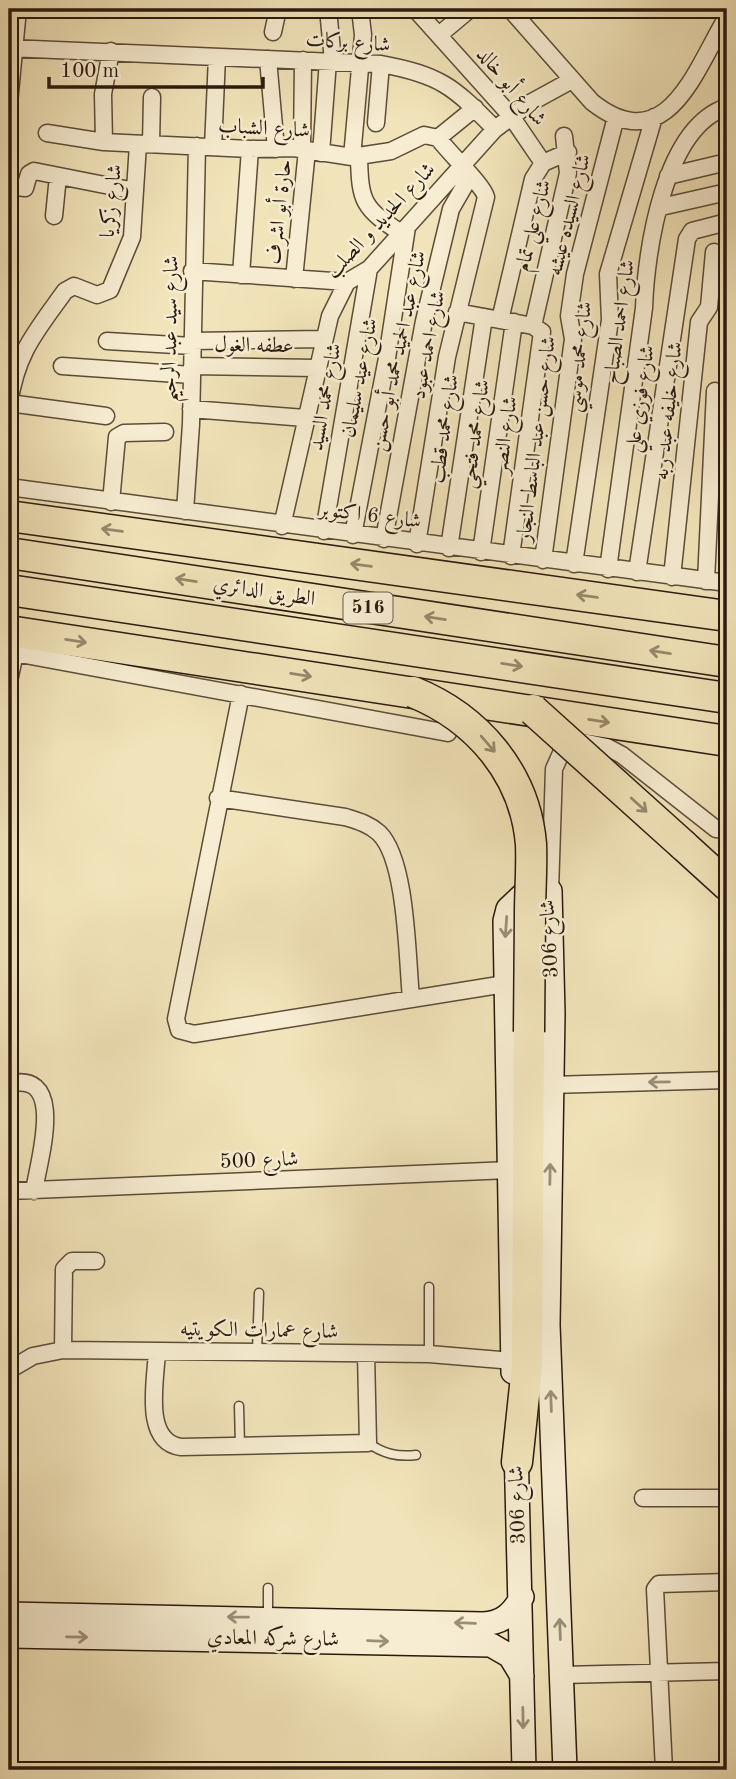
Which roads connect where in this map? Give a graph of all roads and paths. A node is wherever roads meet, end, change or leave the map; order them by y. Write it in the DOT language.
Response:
graph roads {
  1 [pos="18,9"];
  2 [pos="278,9"];
  3 [pos="328,9"];
  4 [pos="360,9"];
  5 [pos="415,9"];
  6 [pos="470,9"];
  7 [pos="510,9"];
  8 [pos="727,17"];
  9 [pos="274,32"];
  10 [pos="439,35"];
  11 [pos="12,48"];
  12 [pos="111,51"];
  13 [pos="217,57"];
  14 [pos="268,59"];
  15 [pos="303,60"];
  16 [pos="331,61"];
  17 [pos="360,62"];
  18 [pos="381,64"];
  19 [pos="572,80"];
  20 [pos="152,97"];
  21 [pos="9,103"];
  22 [pos="727,107"];
  23 [pos="475,108"];
  24 [pos="511,116"];
  25 [pos="616,117"];
  26 [pos="654,117"];
  27 [pos="376,123"];
  28 [pos="495,129"];
  29 [pos="47,133"];
  30 [pos="438,138"];
  31 [pos="104,142"];
  32 [pos="145,144"];
  33 [pos="205,147"];
  34 [pos="250,149"];
  35 [pos="276,149"];
  36 [pos="310,150"];
  37 [pos="356,157"];
  38 [pos="727,162"];
  39 [pos="543,163"];
  40 [pos="465,172"];
  41 [pos="58,176"];
  42 [pos="668,176"];
  43 [pos="9,186"];
  44 [pos="135,191"];
  45 [pos="727,192"];
  46 [pos="661,207"];
  47 [pos="54,216"];
  48 [pos="727,222"];
  49 [pos="404,230"];
  50 [pos="714,253"];
  51 [pos="369,269"];
  52 [pos="192,271"];
  53 [pos="241,275"];
  54 [pos="294,278"];
  55 [pos="347,282"];
  56 [pos="457,312"];
  57 [pos="499,320"];
  58 [pos="569,323"];
  59 [pos="533,326"];
  60 [pos="324,339"];
  61 [pos="107,341"];
  62 [pos="192,344"];
  63 [pos="62,366"];
  64 [pos="316,368"];
  65 [pos="192,371"];
  66 [pos="715,391"];
  67 [pos="9,400"];
  68 [pos="191,409"];
  69 [pos="106,415"];
  70 [pos="305,418"];
  71 [pos="165,432"];
  72 [pos="9,487"];
  73 [pos="111,502"];
  74 [pos="185,511"];
  75 [pos="9,516"];
  76 [pos="282,526"];
  77 [pos="324,531"];
  78 [pos="353,535"];
  79 [pos="384,539"];
  80 [pos="417,544"];
  81 [pos="449,548"];
  82 [pos="481,552"];
  83 [pos="9,553"];
  84 [pos="511,556"];
  85 [pos="543,560"];
  86 [pos="574,564"];
  87 [pos="608,569"];
  88 [pos="638,572"];
  89 [pos="672,577"];
  90 [pos="706,581"];
  91 [pos="727,583"];
  92 [pos="9,590"];
  93 [pos="727,616"];
  94 [pos="11,646"];
  95 [pos="727,662"];
  96 [pos="9,681"];
  97 [pos="413,692"];
  98 [pos="241,694"];
  99 [pos="727,698"];
  100 [pos="533,710"];
  101 [pos="447,733"];
  102 [pos="727,741"];
  103 [pos="218,798"];
  104 [pos="727,830"];
  105 [pos="727,885"];
  106 [pos="550,891"];
  107 [pos="505,984"];
  108 [pos="411,998"];
  109 [pos="727,1080"];
  110 [pos="9,1084"];
  111 [pos="550,1084"];
  112 [pos="511,1170"];
  113 [pos="9,1191"];
  114 [pos="34,1191"];
  115 [pos="96,1262"];
  116 [pos="429,1287"];
  117 [pos="259,1293"];
  118 [pos="62,1350"];
  119 [pos="157,1352"];
  120 [pos="257,1352"];
  121 [pos="366,1354"];
  122 [pos="429,1354"];
  123 [pos="512,1361"];
  124 [pos="9,1370"];
  125 [pos="239,1405"];
  126 [pos="368,1443"];
  127 [pos="240,1446"];
  128 [pos="416,1455"];
  129 [pos="517,1462"];
  130 [pos="643,1498"];
  131 [pos="727,1498"];
  132 [pos="727,1582"];
  133 [pos="268,1588"];
  134 [pos="522,1597"];
  135 [pos="9,1614"];
  136 [pos="268,1618"];
  137 [pos="9,1636"];
  138 [pos="727,1671"];
  139 [pos="659,1673"];
  140 [pos="562,1675"];
  141 [pos="522,1676"];
  142 [pos="524,1770"];
  143 [pos="565,1770"];
  144 [pos="664,1770"];
  1 -- 11 [label="street"];
  2 -- 9 [label="street"];
  3 -- 16 [label="street"];
  4 -- 17 [label="street"];
  5 -- 10 [label="street, شارع أبو خالد"];
  6 -- 10 [label="street"];
  7 -- 19 [label="street"];
  8 -- 26 [label="street"];
  10 -- 24 [label="street, شارع أبو خالد"];
  11 -- 12 [label="street, شارع بركات"];
  11 -- 21 [label="street"];
  12 -- 13 [label="street, شارع بركات"];
  12 -- 31 [label="street"];
  13 -- 14 [label="street, شارع بركات"];
  13 -- 33 [label="street, شارع سيد عبد الرحيم"];
  14 -- 15 [label="street, شارع بركات"];
  14 -- 35 [label="street"];
  15 -- 16 [label="street, شارع بركات"];
  15 -- 36 [label="street"];
  16 -- 17 [label="street, شارع بركات"];
  16 -- 36 [label="street"];
  17 -- 18 [label="street, شارع بركات"];
  17 -- 37 [label="street"];
  18 -- 23 [label="street, شارع بركات"];
  18 -- 27 [label="street"];
  19 -- 24 [label="street, شارع الحديد و الصلب"];
  19 -- 25 [label="street"];
  20 -- 32 [label="street, شارع زكريا"];
  22 -- 42 [label="street, شارع احمد الصباح"];
  23 -- 28 [label="street, شارع بركات"];
  23 -- 30 [label="street"];
  24 -- 28 [label="street, شارع الحديد و الصلب"];
  24 -- 39 [label="street, شارع أبو خالد"];
  25 -- 26 [label="street"];
  25 -- 58 [label="street, شارع السيده عيشه"];
  26 -- 86 [label="street, شارع محمد موسي"];
  28 -- 40 [label="street, شارع الحديد و الصلب"];
  29 -- 31 [label="street, شارع الشباب"];
  30 -- 37 [label="street, شارع الشباب"];
  30 -- 40 [label="street"];
  31 -- 32 [label="street, شارع الشباب"];
  32 -- 33 [label="street, شارع الشباب"];
  32 -- 44 [label="street, شارع زكريا"];
  33 -- 34 [label="street, شارع الشباب"];
  33 -- 52 [label="street, شارع سيد عبد الرحيم"];
  34 -- 35 [label="street, شارع الشباب"];
  34 -- 53 [label="street"];
  35 -- 36 [label="street, شارع الشباب"];
  36 -- 37 [label="street, شارع الشباب"];
  36 -- 54 [label="street, حارة أبو اشرف"];
  37 -- 49 [label="street"];
  38 -- 42 [label="street"];
  39 -- 57 [label="street"];
  39 -- 59 [label="street, شارع علي تمام"];
  40 -- 49 [label="street, شارع الحديد و الصلب"];
  40 -- 56 [label="street, شارع احمد عبود"];
  40 -- 79 [label="street, شارع عبد الحميد محمد أبو حسن"];
  41 -- 43 [label="street"];
  41 -- 44 [label="street"];
  41 -- 47 [label="street"];
  42 -- 46 [label="street, شارع احمد الصباح"];
  44 -- 67 [label="street, شارع زكريا"];
  45 -- 46 [label="street"];
  46 -- 87 [label="street, شارع احمد الصباح"];
  48 -- 88 [label="street, شارع فوزي علي"];
  49 -- 51 [label="street, شارع الحديد و الصلب"];
  49 -- 78 [label="street, شارع عيد سليمان"];
  50 -- 89 [label="street, شارع خليفه عبد ربه"];
  51 -- 55 [label="street, شارع الحديد و الصلب"];
  51 -- 77 [label="street, شارع محمد السيد"];
  52 -- 53 [label="street"];
  52 -- 62 [label="street, شارع سيد عبد الرحيم"];
  53 -- 54 [label="street"];
  54 -- 55 [label="street"];
  55 -- 60 [label="street, شارع الحديد و الصلب"];
  56 -- 57 [label="street"];
  56 -- 80 [label="street, شارع احمد عبود"];
  57 -- 59 [label="street"];
  57 -- 81 [label="street, شارع محمد قطب"];
  57 -- 82 [label="street, شارع محمد فتحي"];
  58 -- 85 [label="street, شارع حسن عبد الباسط النجار"];
  59 -- 84 [label="street, شارع النصر"];
  60 -- 62 [label="street"];
  60 -- 64 [label="street, شارع الحديد و الصلب"];
  61 -- 62 [label="street"];
  62 -- 65 [label="street, شارع سيد عبد الرحيم"];
  63 -- 65 [label="street, عطفه الغول"];
  64 -- 65 [label="street, عطفه الغول"];
  64 -- 70 [label="street, شارع الحديد و الصلب"];
  65 -- 68 [label="street, شارع سيد عبد الرحيم"];
  66 -- 90 [label="street"];
  67 -- 69 [label="street"];
  68 -- 70 [label="street"];
  68 -- 74 [label="street, شارع سيد عبد الرحيم"];
  70 -- 76 [label="street, شارع الحديد و الصلب"];
  71 -- 73 [label="street"];
  72 -- 73 [label="street, شارع 6 اكتوبر"];
  73 -- 74 [label="street, شارع 6 اكتوبر"];
  74 -- 76 [label="street, شارع 6 اكتوبر"];
  93 -- 75 [label="highway, one-way"];
  76 -- 77 [label="street, شارع 6 اكتوبر"];
  77 -- 78 [label="street, شارع 6 اكتوبر"];
  78 -- 79 [label="street, شارع 6 اكتوبر"];
  79 -- 80 [label="street, شارع 6 اكتوبر"];
  80 -- 81 [label="street, شارع 6 اكتوبر"];
  81 -- 82 [label="street, شارع 6 اكتوبر"];
  82 -- 84 [label="street, شارع 6 اكتوبر"];
  95 -- 83 [label="highway, الطريق الدائري / 516, one-way"];
  84 -- 85 [label="street, شارع 6 اكتوبر"];
  85 -- 86 [label="street, شارع 6 اكتوبر"];
  86 -- 87 [label="street, شارع 6 اكتوبر"];
  87 -- 88 [label="street, شارع 6 اكتوبر"];
  88 -- 89 [label="street, شارع 6 اكتوبر"];
  89 -- 90 [label="street, شارع 6 اكتوبر"];
  90 -- 91 [label="street, شارع 6 اكتوبر"];
  92 -- 99 [label="highway, الطريق الدائري / 516, one-way"];
  94 -- 96 [label="street"];
  94 -- 97 [label="highway, one-way"];
  94 -- 98 [label="street"];
  97 -- 100 [label="highway"];
  97 -- 129 [label="highway, one-way, bridge"];
  98 -- 101 [label="street"];
  98 -- 103 [label="street"];
  100 -- 102 [label="highway, one-way"];
  100 -- 105 [label="highway, one-way, bridge"];
  103 -- 108 [label="street"];
  103 -- 108 [label="street"];
  104 -- 106 [label="street"];
  106 -- 107 [label="street, شارع 306, one-way"];
  106 -- 111 [label="street, شارع 306"];
  107 -- 108 [label="street"];
  107 -- 112 [label="street, شارع 306"];
  109 -- 111 [label="street, one-way"];
  110 -- 114 [label="street"];
  140 -- 111 [label="street, شارع 306, one-way"];
  112 -- 114 [label="street, شارع 500"];
  112 -- 123 [label="street, شارع 306"];
  113 -- 114 [label="street, شارع 500"];
  115 -- 118 [label="street"];
  116 -- 122 [label="lane"];
  117 -- 120 [label="lane"];
  118 -- 119 [label="street, شارع عمارات الكويتيه"];
  118 -- 124 [label="street, شارع عمارات الكويتيه"];
  119 -- 120 [label="street, شارع عمارات الكويتيه"];
  119 -- 127 [label="street"];
  120 -- 121 [label="street, شارع عمارات الكويتيه"];
  121 -- 122 [label="street, شارع عمارات الكويتيه"];
  121 -- 126 [label="street"];
  122 -- 123 [label="street, شارع عمارات الكويتيه"];
  123 -- 129 [label="street, شارع 306"];
  125 -- 127 [label="lane"];
  126 -- 127 [label="street"];
  126 -- 128 [label="lane"];
  129 -- 134 [label="street, شارع 306"];
  130 -- 131 [label="street"];
  132 -- 139 [label="street"];
  133 -- 136 [label="lane"];
  134 -- 136 [label="street, شارع شركه المعادي, one-way"];
  134 -- 141 [label="street, شارع 306"];
  136 -- 135 [label="street, شارع شركه المعادي, one-way"];
  137 -- 141 [label="street, شارع شركه المعادي, one-way"];
  138 -- 139 [label="street"];
  139 -- 140 [label="street"];
  139 -- 144 [label="street"];
  140 -- 143 [label="street, شارع 306"];
  141 -- 142 [label="street, شارع 306, one-way"];
}
